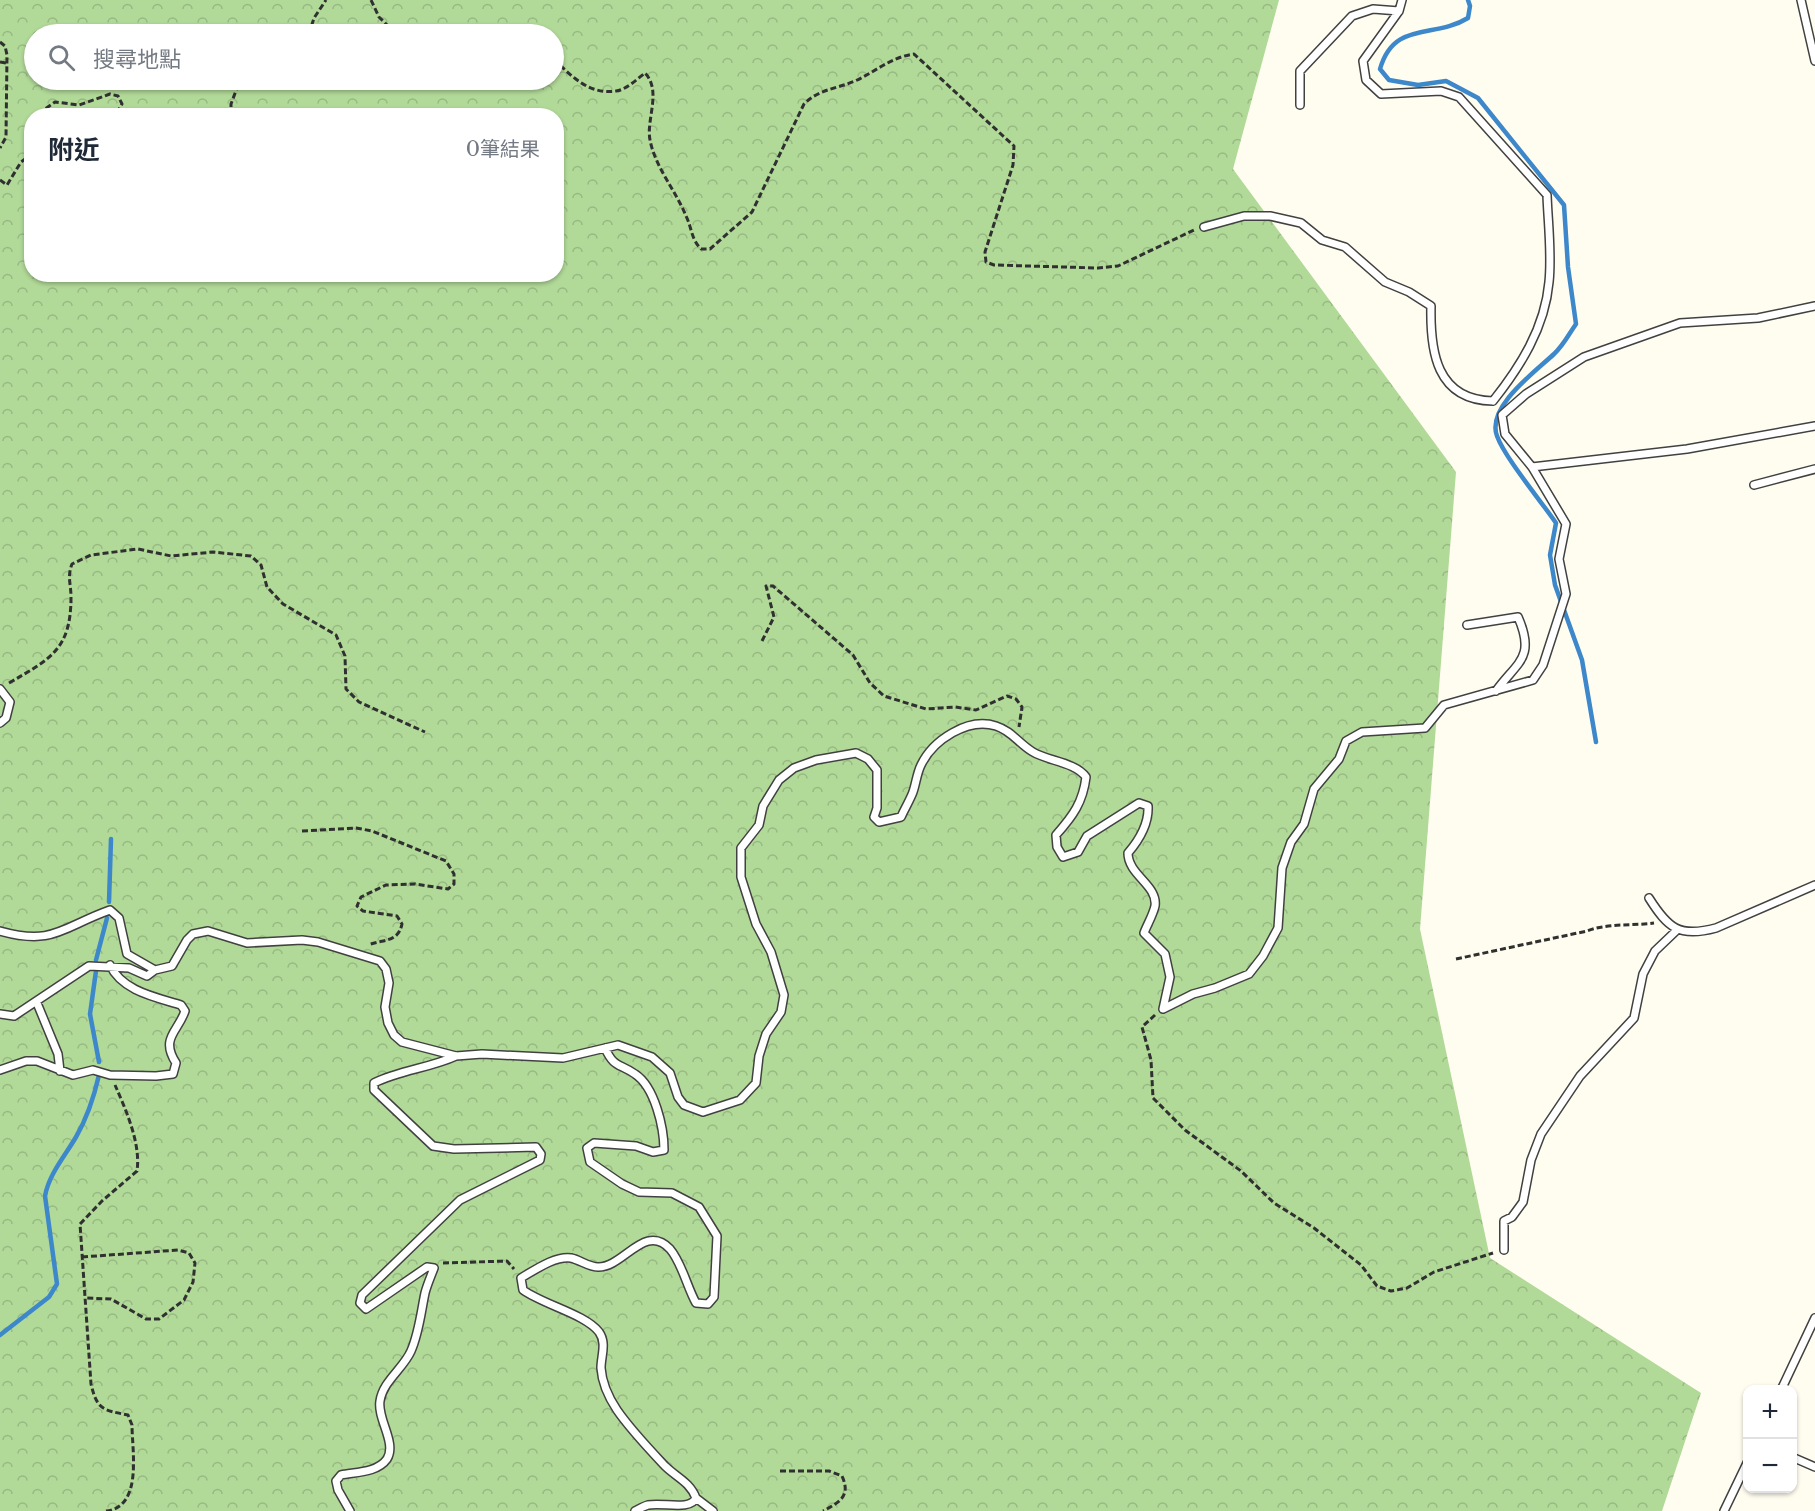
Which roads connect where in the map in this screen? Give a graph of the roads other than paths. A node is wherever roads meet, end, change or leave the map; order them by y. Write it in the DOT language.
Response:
graph roads {
  1 [pos="1402,0"];
  2 [pos="1801,0"];
  3 [pos="1399,11"];
  4 [pos="1815,61"];
  5 [pos="1300,105"];
  6 [pos="1204,227"];
  7 [pos="1815,306"];
  8 [pos="1492,401"];
  9 [pos="1502,415"];
  10 [pos="1815,426"];
  11 [pos="1532,467"];
  12 [pos="1815,469"];
  13 [pos="1754,484"];
  14 [pos="1467,625"];
  15 [pos="0,689"];
  16 [pos="1496,691"];
  17 [pos="0,723"];
  18 [pos="1815,885"];
  19 [pos="1649,897"];
  20 [pos="1677,930"];
  21 [pos="0,931"];
  22 [pos="110,965"];
  23 [pos="155,970"];
  24 [pos="37,1003"];
  25 [pos="0,1014"];
  26 [pos="605,1048"];
  27 [pos="456,1056"];
  28 [pos="0,1070"];
  29 [pos="60,1071"];
  30 [pos="1504,1250"];
  31 [pos="1815,1318"];
  32 [pos="1783,1385"];
  33 [pos="1797,1459"];
  34 [pos="1815,1467"];
  35 [pos="1743,1471"];
  36 [pos="696,1498"];
  37 [pos="350,1511"];
  38 [pos="635,1511"];
  39 [pos="713,1511"];
  40 [pos="1724,1511"];
  1 -- 3 [label="lane"];
  2 -- 4 [label="lane"];
  3 -- 5 [label="lane"];
  3 -- 8 [label="lane"];
  6 -- 8 [label="lane"];
  7 -- 9 [label="lane"];
  8 -- 9 [label="lane"];
  9 -- 11 [label="lane"];
  10 -- 11 [label="lane"];
  11 -- 16 [label="lane"];
  12 -- 13 [label="lane"];
  14 -- 16 [label="lane"];
  15 -- 17 [label="lane"];
  16 -- 26 [label="lane"];
  18 -- 20 [label="lane"];
  19 -- 20 [label="lane"];
  20 -- 30 [label="lane"];
  21 -- 23 [label="lane"];
  22 -- 23 [label="lane"];
  22 -- 24 [label="lane"];
  22 -- 29 [label="lane"];
  23 -- 27 [label="lane"];
  24 -- 25 [label="lane"];
  24 -- 29 [label="lane"];
  26 -- 27 [label="lane"];
  26 -- 36 [label="lane"];
  27 -- 37 [label="lane"];
  28 -- 29 [label="lane"];
  31 -- 32 [label="lane"];
  33 -- 34 [label="lane"];
  35 -- 40 [label="lane"];
  36 -- 38 [label="lane"];
  36 -- 39 [label="lane"];
}
